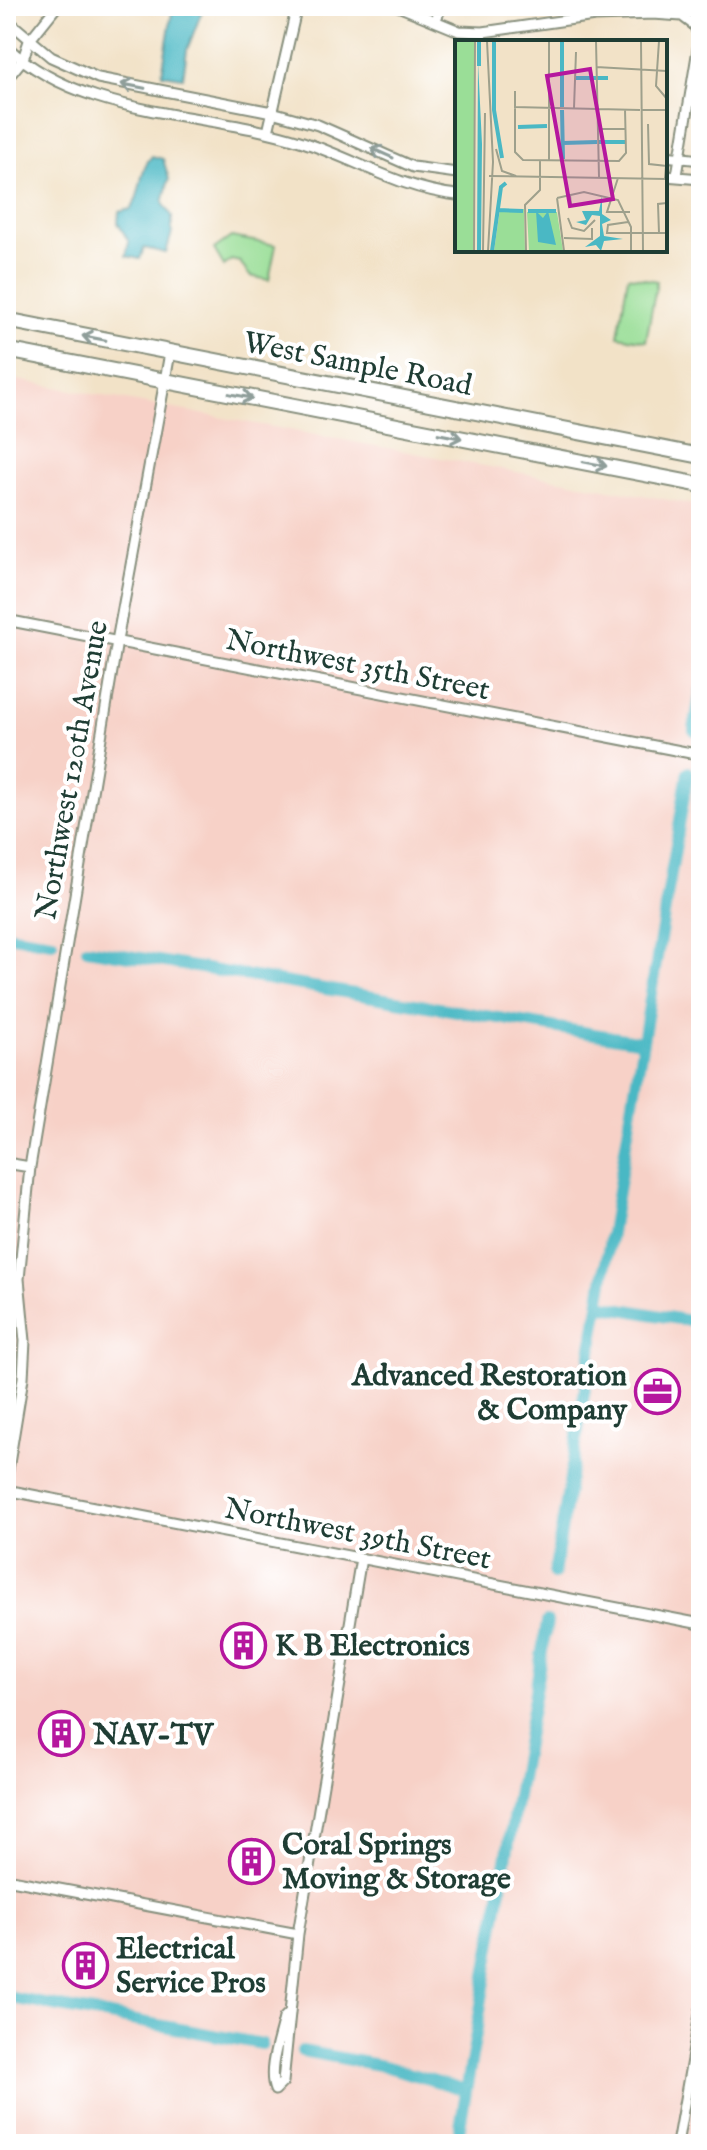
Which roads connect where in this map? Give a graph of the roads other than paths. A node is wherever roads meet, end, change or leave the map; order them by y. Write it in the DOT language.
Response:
graph roads {
  1 [pos="57,6"];
  2 [pos="297,6"];
  3 [pos="398,6"];
  4 [pos="441,6"];
  5 [pos="6,19"];
  6 [pos="436,20"];
  7 [pos="29,41"];
  8 [pos="7,50"];
  9 [pos="23,59"];
  10 [pos="6,80"];
  11 [pos="272,112"];
  12 [pos="268,132"];
  13 [pos="667,156"];
  14 [pos="680,157"];
  15 [pos="701,160"];
  16 [pos="437,172"];
  17 [pos="455,173"];
  18 [pos="677,175"];
  19 [pos="667,176"];
  20 [pos="701,179"];
  21 [pos="434,191"];
  22 [pos="455,195"];
  23 [pos="6,320"];
  24 [pos="6,350"];
  25 [pos="170,353"];
  26 [pos="164,381"];
  27 [pos="701,456"];
  28 [pos="701,485"];
  29 [pos="6,620"];
  30 [pos="117,641"];
  31 [pos="701,755"];
  32 [pos="6,1163"];
  33 [pos="30,1167"];
  34 [pos="6,1482"];
  35 [pos="6,1490"];
  36 [pos="361,1558"];
  37 [pos="701,1624"];
  38 [pos="6,1879"];
  39 [pos="298,1934"];
  40 [pos="701,2009"];
  41 [pos="289,2013"];
  42 [pos="677,2144"];
  1 -- 7 [label="street"];
  2 -- 11 [label="street"];
  3 -- 6 [label="street"];
  4 -- 6 [label="street"];
  5 -- 7 [label="street"];
  6 -- 14 [label="street"];
  7 -- 8 [label="street"];
  7 -- 9 [label="street"];
  11 -- 7 [label="street, one-way"];
  8 -- 9 [label="street"];
  9 -- 10 [label="street"];
  9 -- 12 [label="street"];
  11 -- 12 [label="street"];
  16 -- 11 [label="street, one-way"];
  12 -- 21 [label="street"];
  13 -- 14 [label="street"];
  14 -- 15 [label="street"];
  14 -- 18 [label="street"];
  16 -- 17 [label="street"];
  16 -- 21 [label="street"];
  18 -- 19 [label="street"];
  18 -- 20 [label="street"];
  21 -- 22 [label="street"];
  25 -- 23 [label="main road, West Sample Road, one-way"];
  24 -- 26 [label="main road, West Sample Road"];
  25 -- 26 [label="street, Northwest 120th Avenue"];
  25 -- 27 [label="main road, West Sample Road"];
  26 -- 28 [label="main road, West Sample Road, one-way"];
  26 -- 30 [label="street, Northwest 120th Avenue"];
  29 -- 30 [label="street, Northwest 35th Street"];
  30 -- 31 [label="street, Northwest 35th Street"];
  30 -- 33 [label="street, Northwest 120th Avenue"];
  32 -- 33 [label="street"];
  33 -- 34 [label="street, Northwest 120th Avenue"];
  35 -- 36 [label="street, Northwest 39th Street"];
  36 -- 37 [label="street, Northwest 39th Street"];
  36 -- 39 [label="street"];
  38 -- 39 [label="street"];
  39 -- 41 [label="street"];
  40 -- 42 [label="street"];
  41 -- 41 [label="street"];
}
